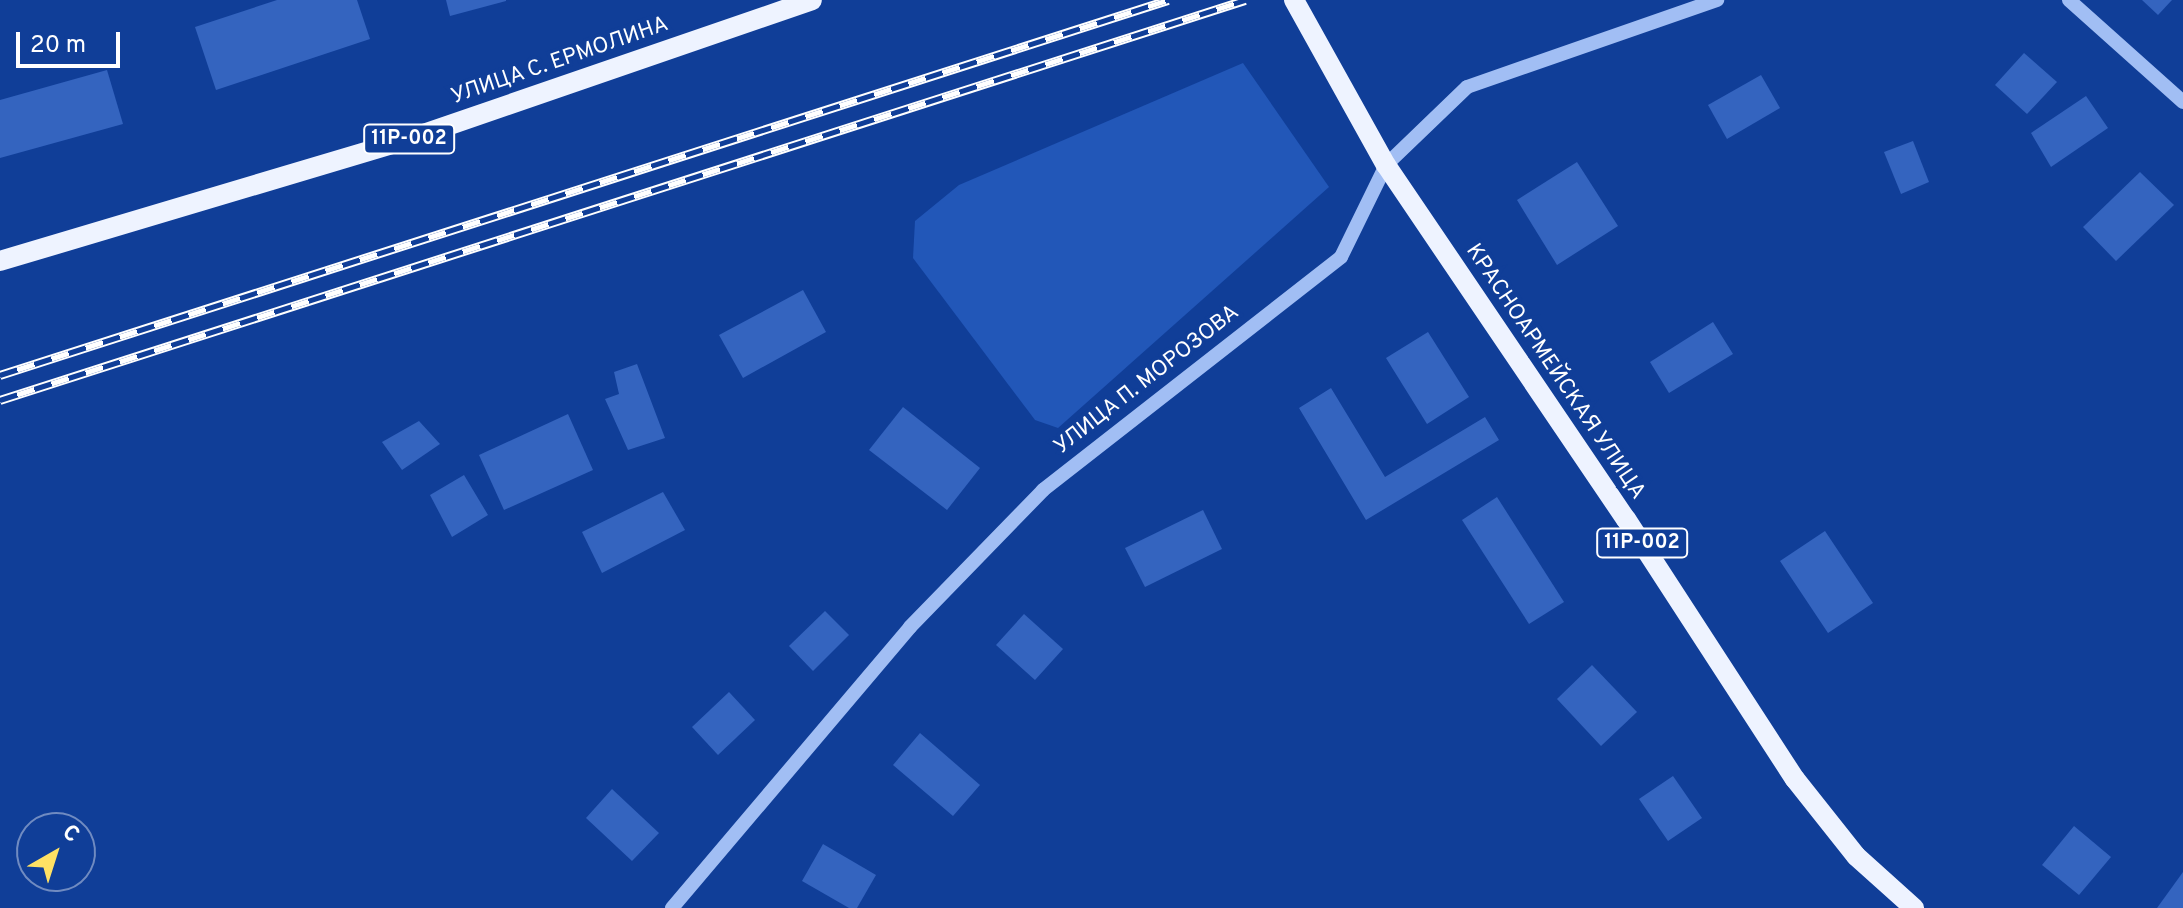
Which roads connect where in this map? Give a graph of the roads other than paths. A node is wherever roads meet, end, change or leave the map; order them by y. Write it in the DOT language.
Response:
graph roads {
  1 [pos="812,0"];
  2 [pos="1294,0"];
  3 [pos="1717,0"];
  4 [pos="2069,0"];
  5 [pos="2183,102"];
  6 [pos="1386,165"];
  7 [pos="0,261"];
  8 [pos="672,908"];
  9 [pos="1914,908"];
  1 -- 7 [label="main road, УЛИЦА С. ЕРМОЛИНА / 11Р-002"];
  2 -- 6 [label="main road, КРАСНОАРМЕЙСКАЯ УЛИЦА / 11Р-002"];
  3 -- 6 [label="street, УЛИЦА П. МОРОЗОВА"];
  4 -- 5 [label="street"];
  6 -- 8 [label="street, УЛИЦА П. МОРОЗОВА"];
  6 -- 9 [label="main road, КРАСНОАРМЕЙСКАЯ УЛИЦА / 11Р-002"];
}
